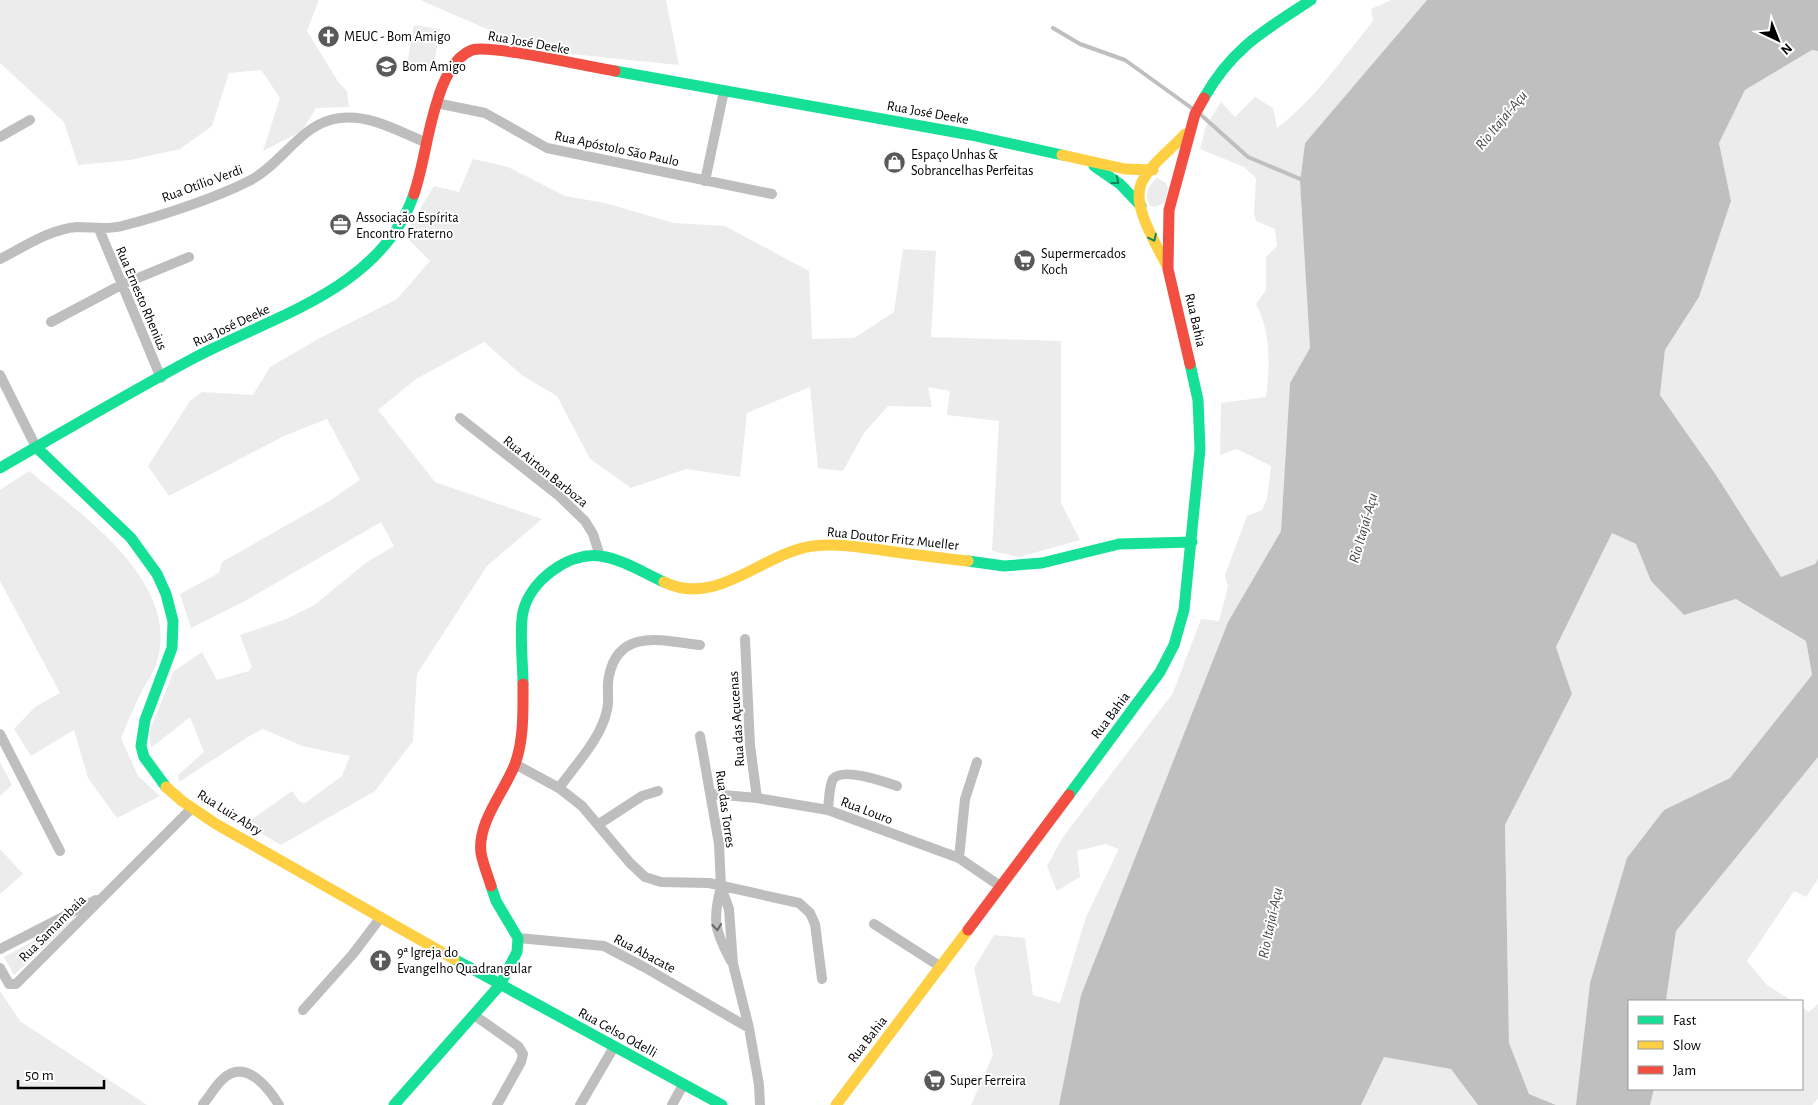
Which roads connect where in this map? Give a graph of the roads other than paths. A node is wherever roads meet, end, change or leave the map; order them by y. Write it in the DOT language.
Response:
graph roads {
  1 [pos="1311,0"];
  2 [pos="724,91"];
  3 [pos="436,102"];
  4 [pos="30,120"];
  5 [pos="1189,130"];
  6 [pos="0,137"];
  7 [pos="427,143"];
  8 [pos="1087,162"];
  9 [pos="1153,170"];
  10 [pos="1176,179"];
  11 [pos="705,181"];
  12 [pos="772,194"];
  13 [pos="1141,206"];
  14 [pos="1161,212"];
  15 [pos="99,229"];
  16 [pos="189,258"];
  17 [pos="0,259"];
  18 [pos="1168,269"];
  19 [pos="121,285"];
  20 [pos="51,322"];
  21 [pos="0,375"];
  22 [pos="161,378"];
  23 [pos="460,418"];
  24 [pos="36,447"];
  25 [pos="0,468"];
  26 [pos="1192,542"];
  27 [pos="600,556"];
  28 [pos="745,639"];
  29 [pos="700,645"];
  30 [pos="0,734"];
  31 [pos="700,736"];
  32 [pos="976,762"];
  33 [pos="515,764"];
  34 [pos="897,786"];
  35 [pos="559,788"];
  36 [pos="658,792"];
  37 [pos="712,794"];
  38 [pos="757,798"];
  39 [pos="192,808"];
  40 [pos="828,810"];
  41 [pos="599,824"];
  42 [pos="60,851"];
  43 [pos="959,858"];
  44 [pos="1000,886"];
  45 [pos="721,887"];
  46 [pos="104,896"];
  47 [pos="381,917"];
  48 [pos="874,924"];
  49 [pos="518,938"];
  50 [pos="0,949"];
  51 [pos="941,967"];
  52 [pos="0,968"];
  53 [pos="822,979"];
  54 [pos="500,985"];
  55 [pos="304,1010"];
  56 [pos="474,1015"];
  57 [pos="748,1028"];
  58 [pos="614,1047"];
  59 [pos="683,1085"];
  60 [pos="203,1104"];
  61 [pos="279,1105"];
  62 [pos="394,1105"];
  63 [pos="497,1105"];
  64 [pos="580,1105"];
  65 [pos="672,1105"];
  66 [pos="722,1105"];
  67 [pos="760,1105"];
  68 [pos="836,1105"];
  1 -- 5 [label="street, Rua Bahia"];
  2 -- 3 [label="street, Rua José Deeke"];
  2 -- 8 [label="street, Rua José Deeke"];
  2 -- 11 [label="street"];
  3 -- 7 [label="street, Rua José Deeke"];
  3 -- 11 [label="street, Rua Apóstolo São Paulo"];
  4 -- 6 [label="street"];
  5 -- 9 [label="street, Rua Bahia"];
  5 -- 10 [label="street, Rua Bahia"];
  7 -- 15 [label="street, Rua Otílio Verdi"];
  7 -- 22 [label="street, Rua José Deeke"];
  8 -- 9 [label="street, Rua José Deeke"];
  8 -- 13 [label="street, Rua José Deeke, one-way"];
  9 -- 10 [label="street, Rua José Deeke"];
  9 -- 13 [label="street, Rua Bahia"];
  10 -- 14 [label="street, Rua Bahia"];
  11 -- 12 [label="street, Rua Apóstolo São Paulo"];
  13 -- 14 [label="street"];
  13 -- 18 [label="street, Rua Bahia, one-way"];
  14 -- 18 [label="street, Rua Bahia"];
  15 -- 17 [label="street, Rua Otílio Verdi"];
  15 -- 19 [label="street, Rua Ernesto Rhenius"];
  16 -- 19 [label="street"];
  18 -- 26 [label="street, Rua Bahia"];
  19 -- 20 [label="street"];
  19 -- 22 [label="street, Rua Ernesto Rhenius"];
  21 -- 24 [label="street"];
  22 -- 24 [label="street, Rua José Deeke"];
  23 -- 27 [label="street, Rua Airton Barboza"];
  24 -- 25 [label="street, Rua José Deeke"];
  24 -- 39 [label="street, Rua Luiz Abry"];
  26 -- 27 [label="street, Rua Doutor Fritz Mueller"];
  26 -- 44 [label="street, Rua Bahia"];
  27 -- 33 [label="street, Rua Doutor Fritz Mueller"];
  28 -- 38 [label="street, Rua das Açucenas"];
  29 -- 35 [label="street"];
  30 -- 42 [label="street"];
  31 -- 37 [label="street, Rua das Torres"];
  32 -- 43 [label="street"];
  33 -- 35 [label="street"];
  33 -- 49 [label="street, Rua Doutor Fritz Mueller"];
  34 -- 40 [label="street"];
  35 -- 41 [label="street"];
  36 -- 41 [label="street"];
  37 -- 38 [label="street, Rua Louro"];
  37 -- 45 [label="street, Rua das Torres"];
  38 -- 40 [label="street, Rua Louro"];
  39 -- 46 [label="street, Rua Samambaia"];
  39 -- 47 [label="street, Rua Luiz Abry"];
  40 -- 43 [label="street, Rua Louro"];
  41 -- 45 [label="street"];
  43 -- 44 [label="street, Rua Louro"];
  44 -- 51 [label="street, Rua Bahia"];
  45 -- 53 [label="street"];
  45 -- 57 [label="street, Rua das Torres"];
  46 -- 50 [label="street, Rua Samambaia"];
  46 -- 52 [label="street, Rua Samambaia"];
  47 -- 54 [label="street, Rua Luiz Abry"];
  47 -- 55 [label="street"];
  48 -- 51 [label="street"];
  49 -- 54 [label="street"];
  49 -- 57 [label="street, Rua Abacate"];
  51 -- 68 [label="street, Rua Bahia"];
  54 -- 56 [label="street"];
  54 -- 58 [label="street, Rua Celso Odelli"];
  56 -- 62 [label="street"];
  56 -- 63 [label="street"];
  57 -- 67 [label="street, Rua das Torres"];
  58 -- 59 [label="street, Rua Celso Odelli"];
  58 -- 64 [label="street"];
  59 -- 65 [label="street"];
  59 -- 66 [label="street, Rua Celso Odelli"];
  60 -- 61 [label="street"];
}
